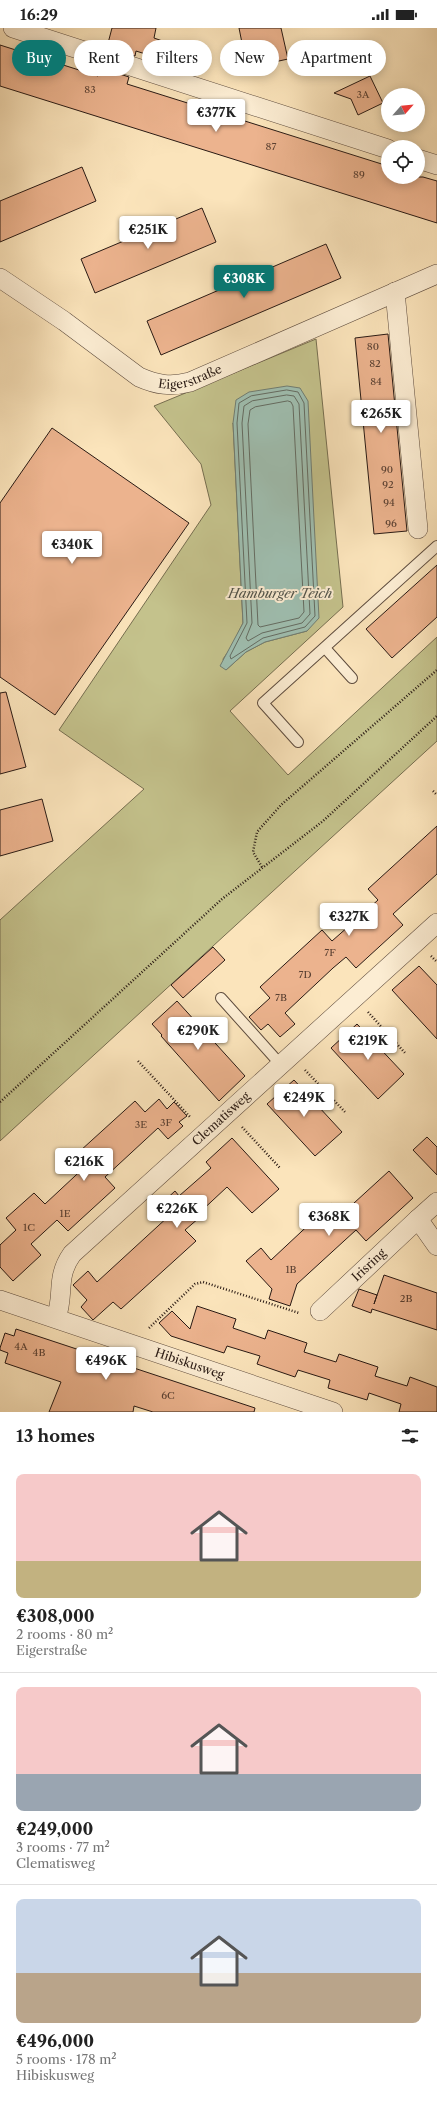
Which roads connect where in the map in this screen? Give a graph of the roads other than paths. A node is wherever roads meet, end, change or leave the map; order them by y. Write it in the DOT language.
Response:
graph roads {
  1 [pos="13,28"];
  2 [pos="381,147"];
  3 [pos="425,161"];
  4 [pos="437,165"];
  5 [pos="437,274"];
  6 [pos="0,278"];
  7 [pos="396,292"];
  8 [pos="418,529"];
  9 [pos="437,546"];
  10 [pos="325,648"];
  11 [pos="352,678"];
  12 [pos="298,742"];
  13 [pos="437,923"];
  14 [pos="221,998"];
  15 [pos="286,1060"];
  16 [pos="437,1202"];
  17 [pos="418,1219"];
  18 [pos="437,1246"];
  19 [pos="0,1300"];
  20 [pos="320,1311"];
  21 [pos="56,1318"];
  22 [pos="333,1412"];
  1 -- 2 [label="street"];
  3 -- 4 [label="street"];
  5 -- 7 [label="street, Eigerstraße"];
  6 -- 7 [label="street, Eigerstraße"];
  7 -- 8 [label="street"];
  9 -- 10 [label="lane"];
  10 -- 11 [label="lane"];
  10 -- 12 [label="lane"];
  13 -- 15 [label="street, Clematisweg"];
  14 -- 15 [label="lane"];
  15 -- 21 [label="street, Clematisweg"];
  16 -- 17 [label="street, Irisring"];
  17 -- 18 [label="street"];
  17 -- 20 [label="street, Irisring"];
  19 -- 21 [label="street, Hibiskusweg"];
  21 -- 22 [label="street, Hibiskusweg"];
}
